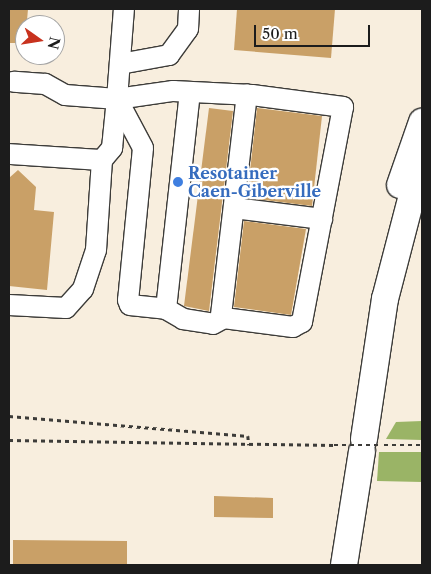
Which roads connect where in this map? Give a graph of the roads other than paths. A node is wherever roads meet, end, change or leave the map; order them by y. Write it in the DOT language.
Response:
graph roads {
  1 [pos="124,9"];
  2 [pos="189,9"];
  3 [pos="120,64"];
  4 [pos="14,82"];
  5 [pos="190,92"];
  6 [pos="247,95"];
  7 [pos="117,99"];
  8 [pos="422,122"];
  9 [pos="9,154"];
  10 [pos="102,160"];
  11 [pos="422,166"];
  12 [pos="234,208"];
  13 [pos="322,219"];
  14 [pos="385,300"];
  15 [pos="9,305"];
  16 [pos="166,308"];
  17 [pos="224,318"];
  18 [pos="344,565"];
  1 -- 3 [label="street"];
  2 -- 3 [label="street"];
  3 -- 7 [label="street"];
  4 -- 7 [label="street"];
  5 -- 6 [label="street"];
  5 -- 7 [label="street"];
  5 -- 16 [label="street"];
  6 -- 12 [label="street"];
  6 -- 13 [label="street"];
  7 -- 10 [label="street"];
  7 -- 16 [label="street"];
  8 -- 14 [label="main road"];
  9 -- 10 [label="street"];
  10 -- 15 [label="street"];
  11 -- 14 [label="main road"];
  12 -- 13 [label="street"];
  12 -- 17 [label="street"];
  13 -- 17 [label="street"];
  14 -- 18 [label="main road"];
  16 -- 17 [label="street"];
}
